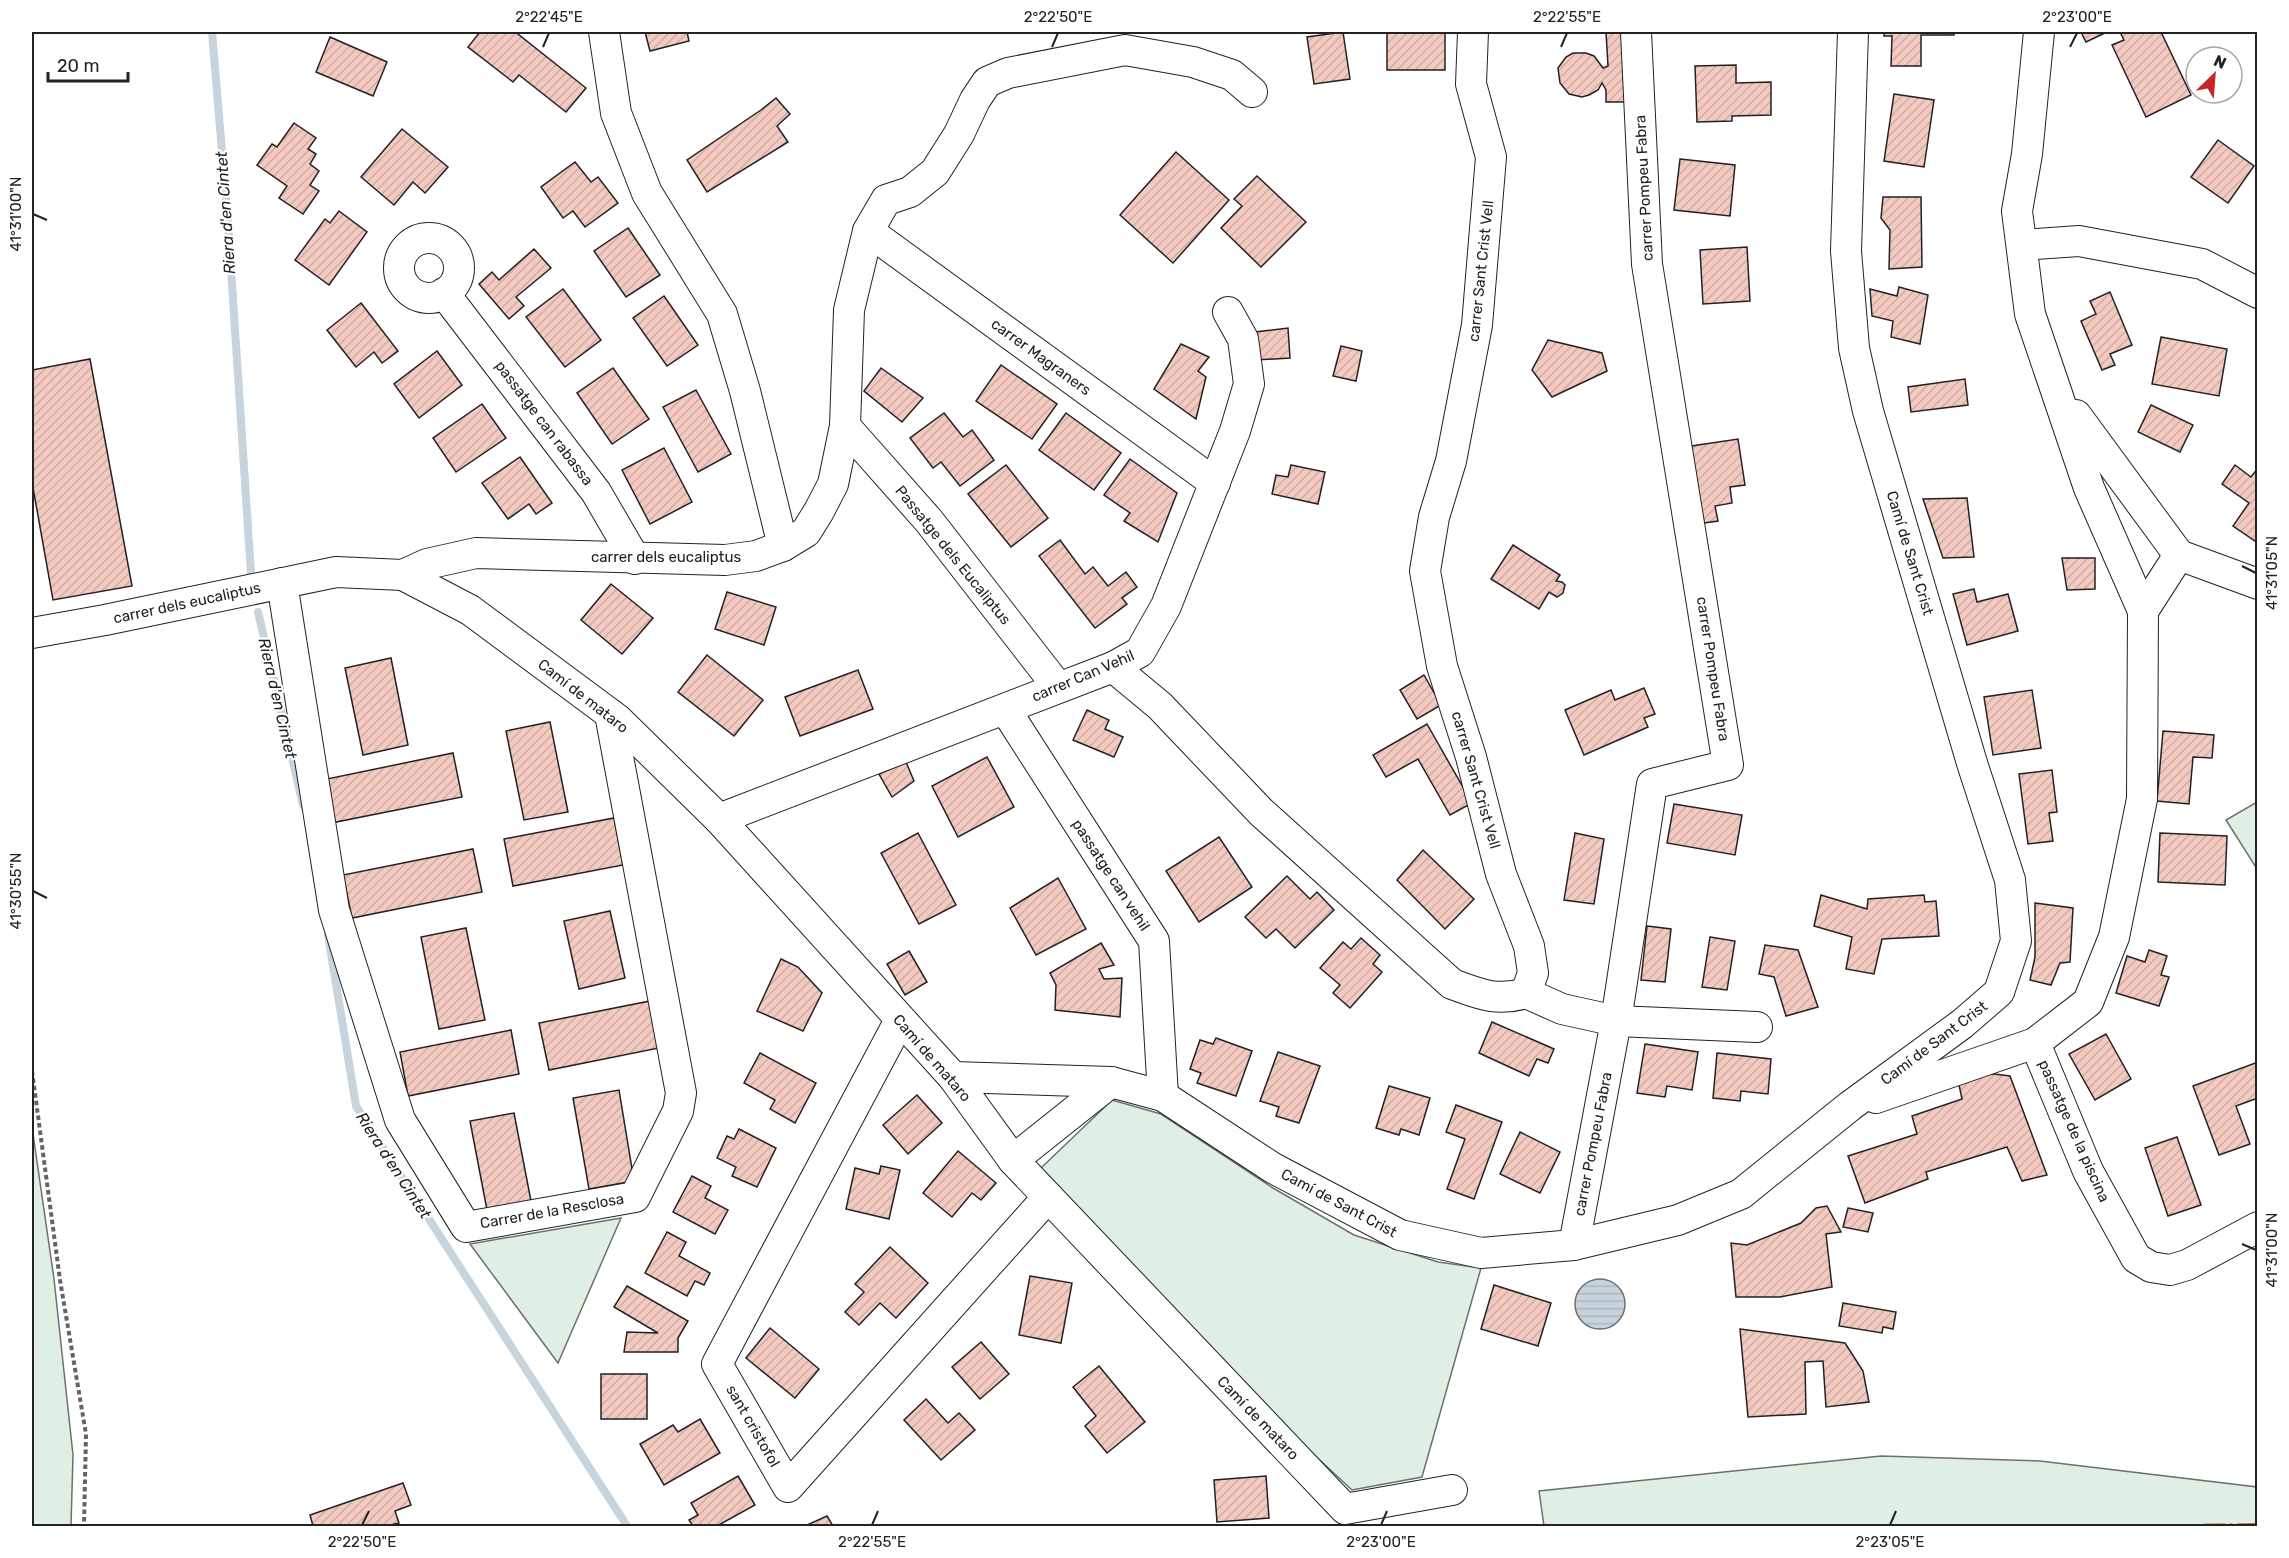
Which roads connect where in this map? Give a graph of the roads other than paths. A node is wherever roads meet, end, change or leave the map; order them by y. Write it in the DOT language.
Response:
graph roads {
  1 [pos="604,32"];
  2 [pos="1473,32"];
  3 [pos="1636,32"];
  4 [pos="1853,32"];
  5 [pos="2039,32"];
  6 [pos="1252,92"];
  7 [pos="868,231"];
  8 [pos="2022,245"];
  9 [pos="444,293"];
  10 [pos="2258,293"];
  11 [pos="1228,312"];
  12 [pos="2065,416"];
  13 [pos="845,426"];
  14 [pos="1215,483"];
  15 [pos="2126,483"];
  16 [pos="2097,504"];
  17 [pos="783,546"];
  18 [pos="2179,555"];
  19 [pos="635,559"];
  20 [pos="403,575"];
  21 [pos="282,583"];
  22 [pos="2258,584"];
  23 [pos="2142,611"];
  24 [pos="36,633"];
  25 [pos="1113,667"];
  26 [pos="1058,687"];
  27 [pos="1005,709"];
  28 [pos="610,714"];
  29 [pos="719,819"];
  30 [pos="1526,993"];
  31 [pos="900,1020"];
  32 [pos="1616,1021"];
  33 [pos="1757,1027"];
  34 [pos="2036,1043"];
  35 [pos="953,1077"];
  36 [pos="1111,1082"];
  37 [pos="1163,1096"];
  38 [pos="1850,1106"];
  39 [pos="1013,1160"];
  40 [pos="1048,1197"];
  41 [pos="2258,1227"];
  42 [pos="1574,1245"];
  43 [pos="1452,1490"];
  1 -- 17 [label="street"];
  2 -- 30 [label="street, carrer Sant Crist Vell"];
  3 -- 32 [label="street, carrer Pompeu Fabra"];
  4 -- 38 [label="street, Camí de Sant Crist"];
  5 -- 8 [label="street"];
  6 -- 7 [label="street, carrer dels eucaliptus"];
  7 -- 13 [label="street, carrer dels eucaliptus"];
  7 -- 14 [label="street, carrer Magraners"];
  8 -- 10 [label="street"];
  8 -- 12 [label="street"];
  9 -- 19 [label="street, passatge can rabassa"];
  11 -- 14 [label="street, carrer Can Vehil"];
  12 -- 15 [label="street"];
  12 -- 16 [label="street"];
  13 -- 17 [label="street, carrer dels eucaliptus"];
  13 -- 26 [label="street, Passatge dels Eucaliptus"];
  14 -- 25 [label="street, carrer Can Vehil"];
  15 -- 16 [label="street"];
  15 -- 18 [label="street"];
  16 -- 23 [label="street"];
  17 -- 19 [label="street, carrer dels eucaliptus"];
  18 -- 22 [label="street"];
  18 -- 23 [label="street"];
  19 -- 20 [label="street, carrer dels eucaliptus"];
  20 -- 21 [label="street, carrer dels eucaliptus"];
  20 -- 28 [label="street, Camí de mataro"];
  21 -- 24 [label="street, carrer dels eucaliptus"];
  21 -- 28 [label="street, Carrer de la Resclosa"];
  23 -- 34 [label="street"];
  25 -- 26 [label="street, carrer Can Vehil"];
  25 -- 30 [label="street"];
  26 -- 27 [label="street, carrer Can Vehil"];
  27 -- 29 [label="street, carrer Can Vehil"];
  27 -- 37 [label="street, passatge can vehil"];
  28 -- 29 [label="street, Camí de mataro"];
  29 -- 31 [label="street, Camí de mataro"];
  30 -- 32 [label="street"];
  31 -- 35 [label="street, Camí de mataro"];
  31 -- 40 [label="street, sant cristofol"];
  32 -- 33 [label="street"];
  32 -- 42 [label="street, carrer Pompeu Fabra"];
  34 -- 38 [label="street"];
  34 -- 41 [label="street, passatge de la piscina"];
  35 -- 36 [label="street, Camí de Sant Crist"];
  35 -- 39 [label="street, Camí de mataro"];
  36 -- 37 [label="street, Camí de Sant Crist"];
  36 -- 39 [label="street"];
  37 -- 42 [label="street, Camí de Sant Crist"];
  38 -- 42 [label="street, Camí de Sant Crist"];
  39 -- 40 [label="street, Camí de mataro"];
  40 -- 43 [label="street, Camí de mataro"];
}
